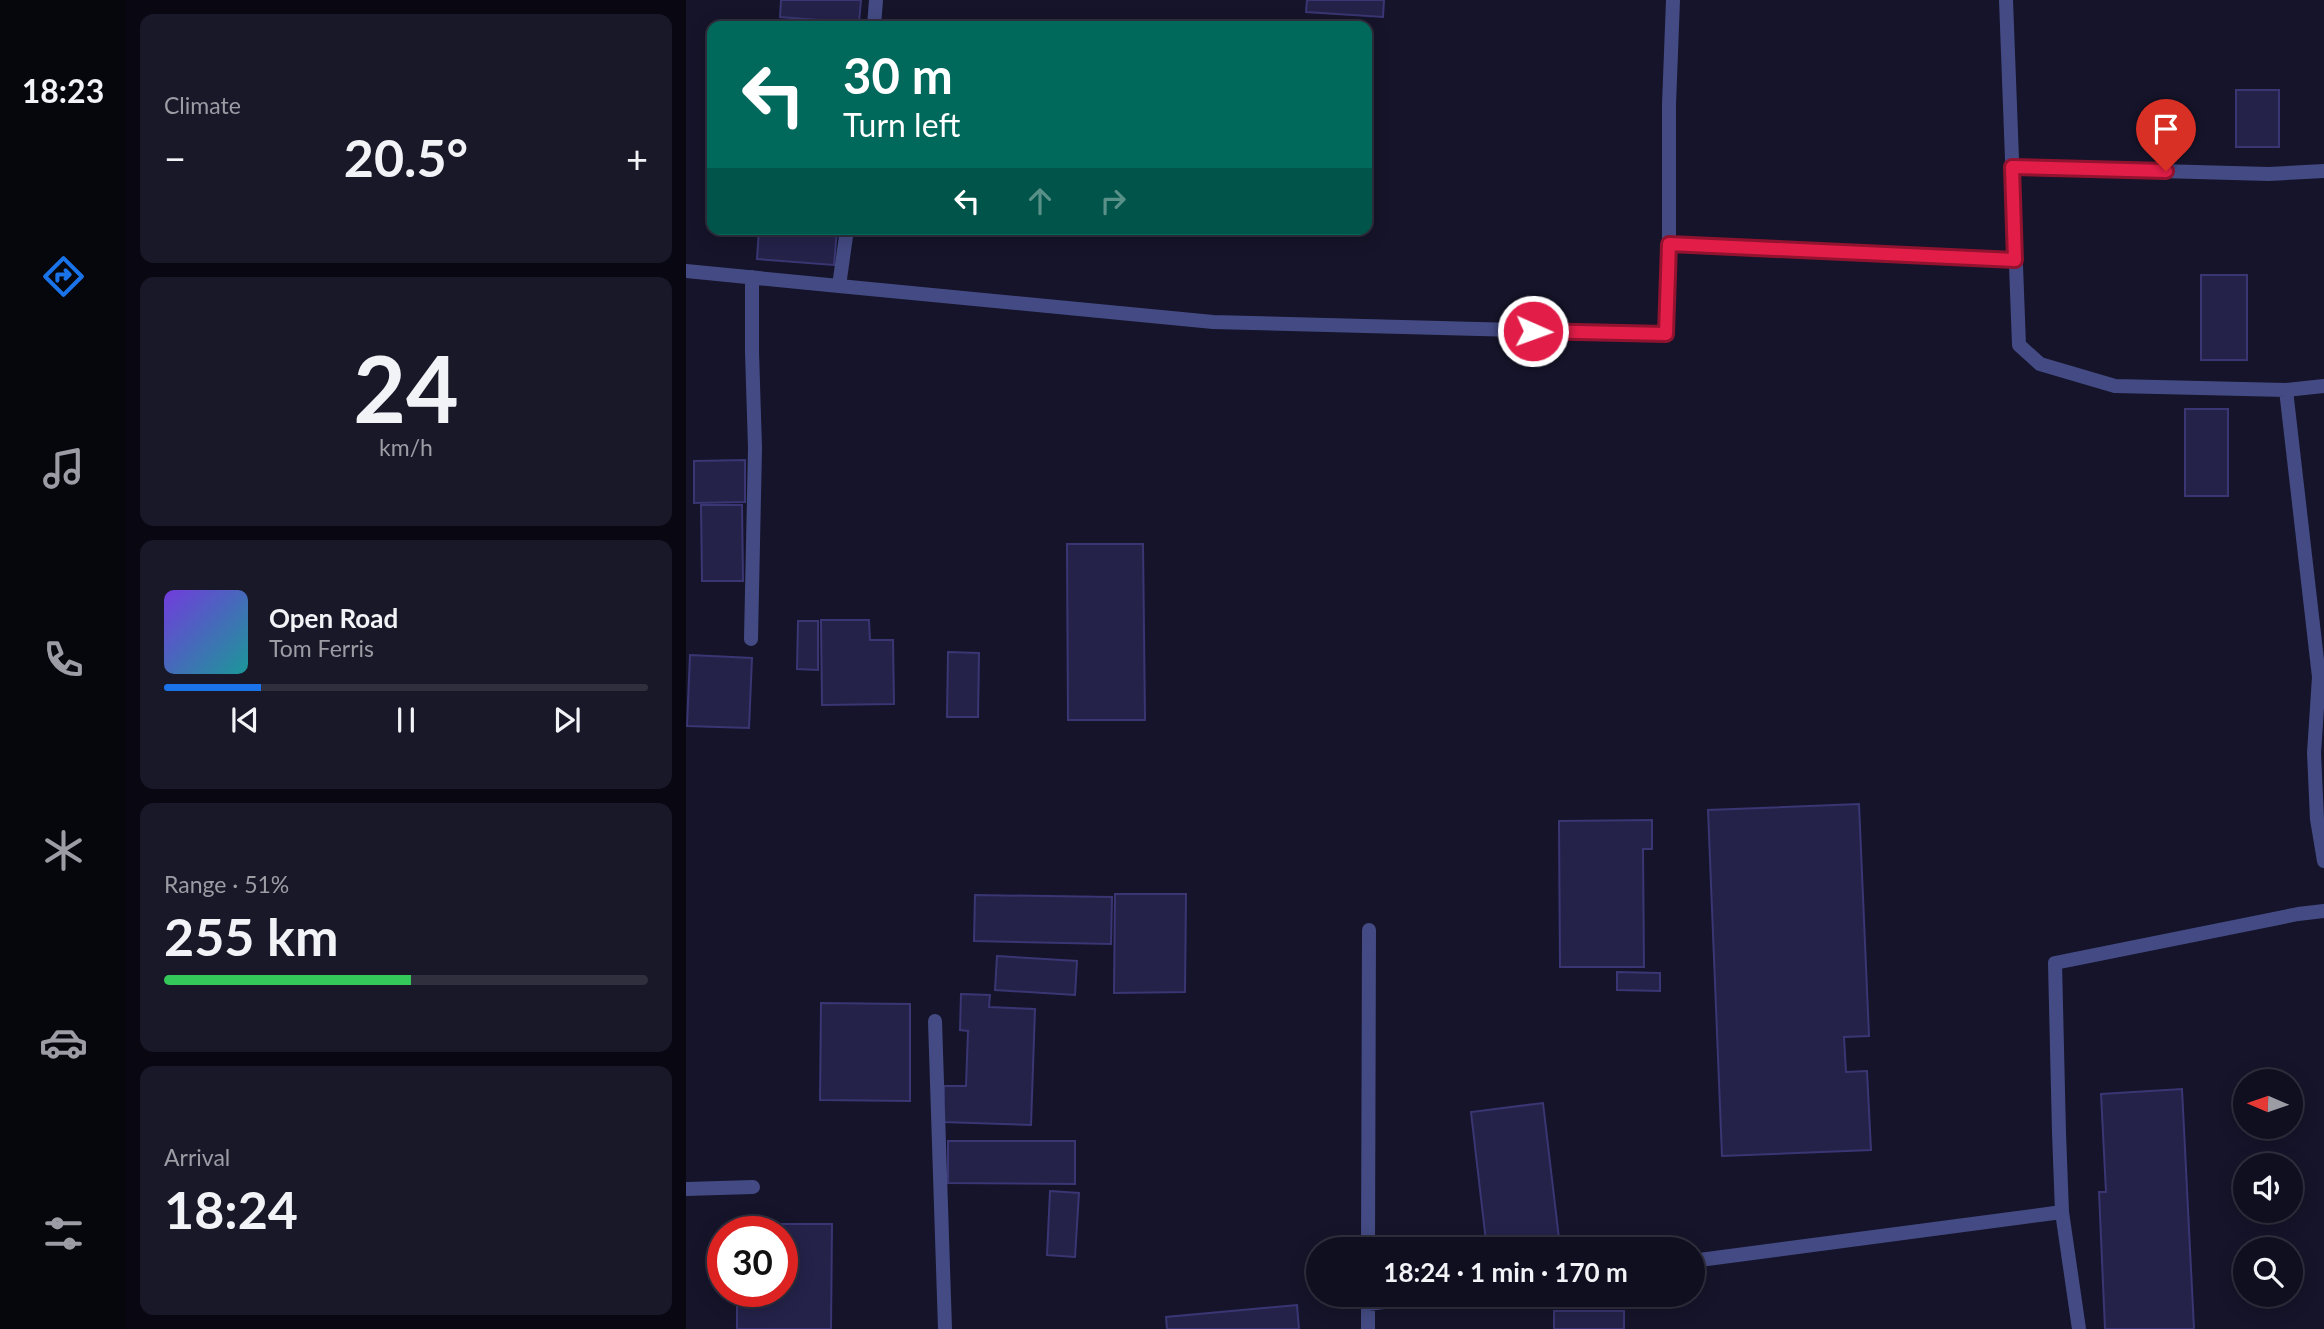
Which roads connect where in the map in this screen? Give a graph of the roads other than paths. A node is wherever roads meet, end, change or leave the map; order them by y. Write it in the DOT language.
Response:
graph roads {
  1 [pos="876,0"];
  2 [pos="1673,0"];
  3 [pos="2006,0"];
  4 [pos="874,21"];
  5 [pos="2012,167"];
  6 [pos="2324,171"];
  7 [pos="846,235"];
  8 [pos="1669,244"];
  9 [pos="2015,260"];
  10 [pos="686,271"];
  11 [pos="752,277"];
  12 [pos="839,286"];
  13 [pos="2324,386"];
  14 [pos="2286,390"];
  15 [pos="751,639"];
  16 [pos="2321,677"];
  17 [pos="2324,861"];
  18 [pos="2324,911"];
  19 [pos="1369,930"];
  20 [pos="935,1021"];
  21 [pos="753,1187"];
  22 [pos="686,1189"];
  23 [pos="2063,1212"];
  24 [pos="1368,1237"];
  25 [pos="1705,1259"];
  26 [pos="1368,1307"];
  27 [pos="945,1329"];
  28 [pos="1368,1329"];
  29 [pos="2079,1329"];
  1 -- 4 [label="street"];
  2 -- 8 [label="street"];
  3 -- 5 [label="street"];
  5 -- 6 [label="street"];
  5 -- 9 [label="street"];
  7 -- 12 [label="street"];
  8 -- 9 [label="street"];
  8 -- 12 [label="street"];
  9 -- 14 [label="street"];
  10 -- 11 [label="street"];
  11 -- 12 [label="street"];
  11 -- 15 [label="street"];
  13 -- 14 [label="street"];
  14 -- 16 [label="street"];
  16 -- 17 [label="street"];
  18 -- 23 [label="street"];
  19 -- 24 [label="street"];
  20 -- 27 [label="street"];
  21 -- 22 [label="street"];
  23 -- 25 [label="street"];
  23 -- 29 [label="street"];
  26 -- 28 [label="street"];
}
